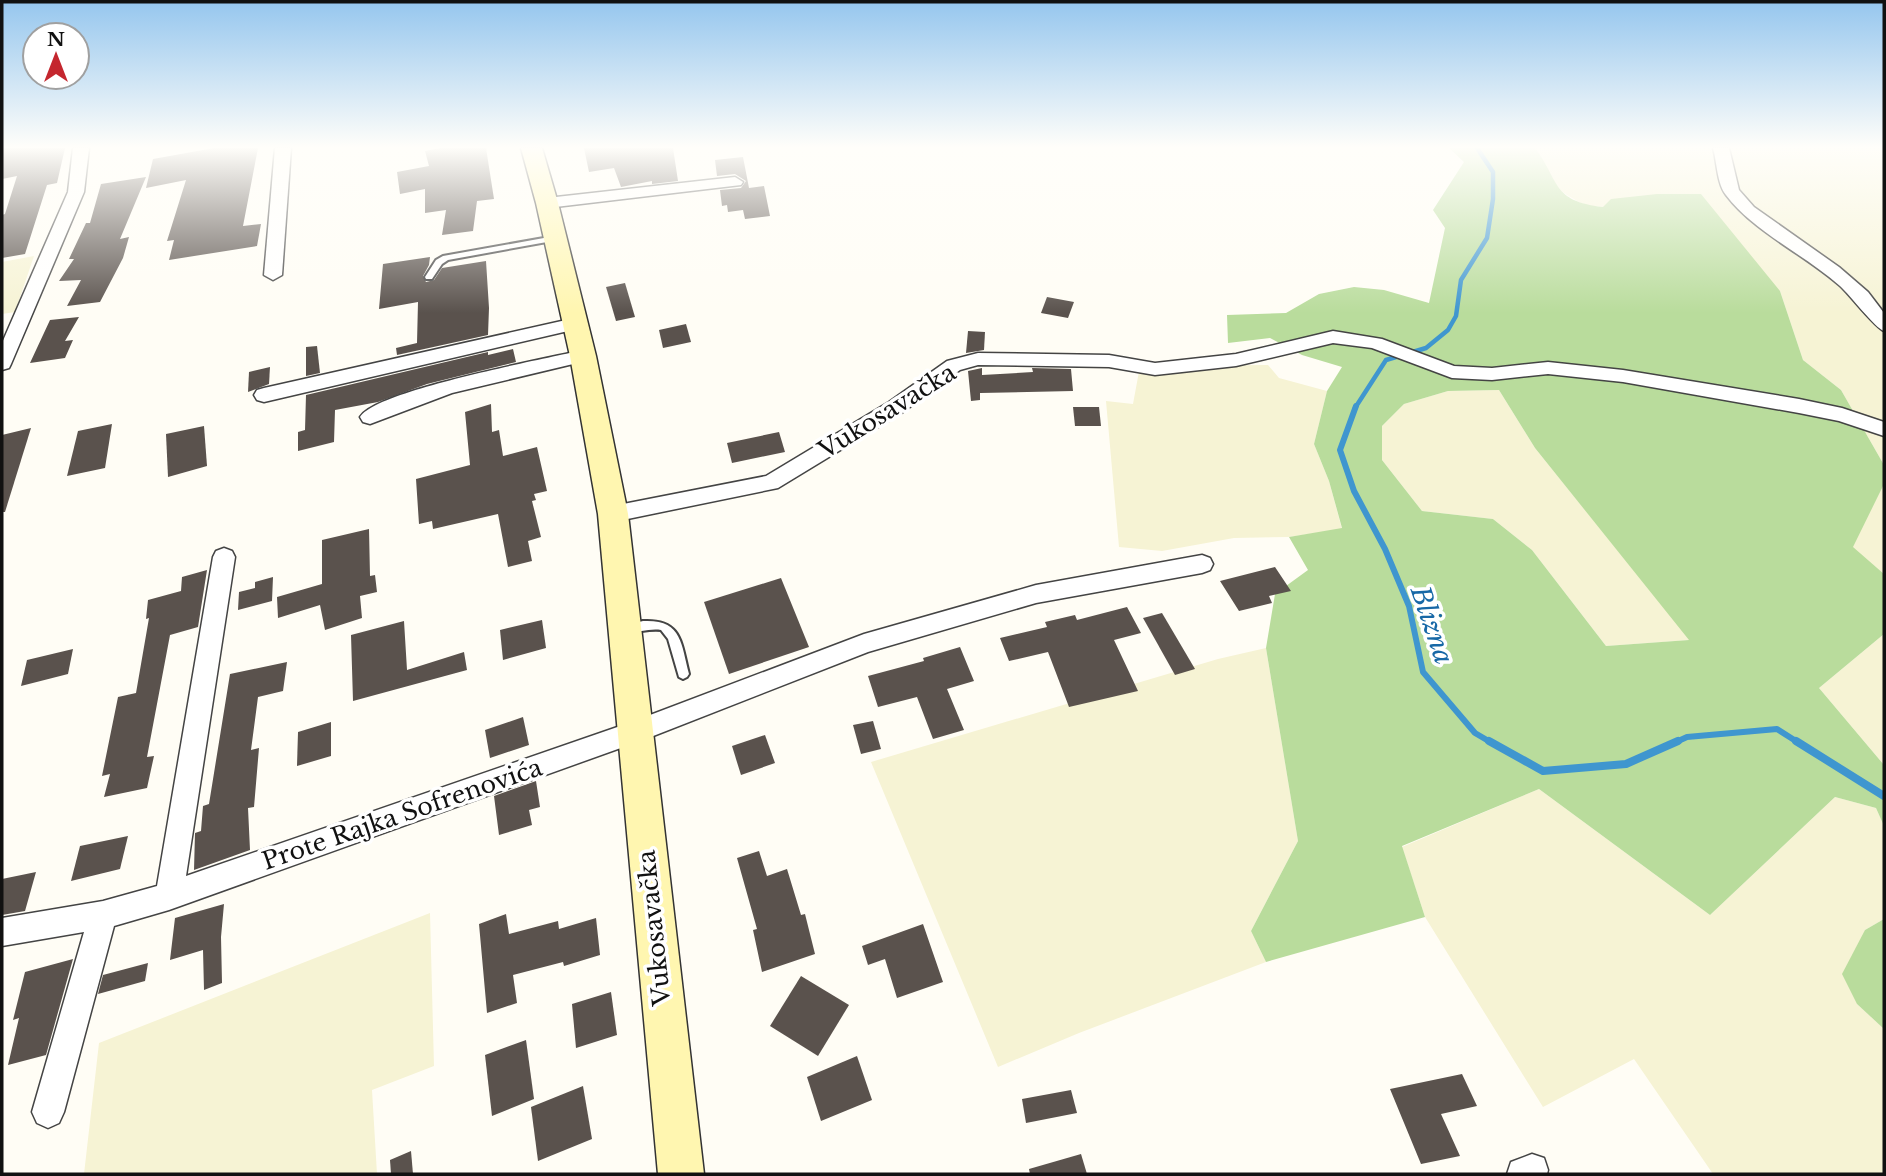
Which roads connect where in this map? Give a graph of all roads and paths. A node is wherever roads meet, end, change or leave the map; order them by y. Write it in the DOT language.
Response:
graph roads {
  1 [pos="71,203"];
  2 [pos="279,203"];
  3 [pos="547,203"];
  4 [pos="1742,203"];
  5 [pos="555,238"];
  6 [pos="273,275"];
  7 [pos="429,277"];
  8 [pos="1884,326"];
  9 [pos="579,340"];
  10 [pos="2,364"];
  11 [pos="264,395"];
  12 [pos="370,417"];
  13 [pos="1884,429"];
  14 [pos="613,514"];
  15 [pos="224,557"];
  16 [pos="1202,564"];
  17 [pos="625,629"];
  18 [pos="683,674"];
  19 [pos="634,732"];
  20 [pos="169,896"];
  21 [pos="103,915"];
  22 [pos="2,932"];
  23 [pos="48,1112"];
  24 [pos="681,1174"];
  1 -- 10 [label="street"];
  2 -- 6 [label="street"];
  3 -- 5 [label="main road, Vukosavačka"];
  4 -- 8 [label="street"];
  5 -- 7 [label="lane"];
  5 -- 9 [label="main road, Vukosavačka"];
  9 -- 11 [label="street"];
  9 -- 12 [label="street"];
  9 -- 14 [label="main road, Vukosavačka"];
  13 -- 14 [label="street, Vukosavačka"];
  14 -- 17 [label="main road, Vukosavačka"];
  15 -- 20 [label="street"];
  16 -- 19 [label="street, Prote Rajka Sofrenovića"];
  17 -- 18 [label="lane"];
  17 -- 19 [label="main road, Vukosavačka"];
  19 -- 20 [label="street, Prote Rajka Sofrenovića"];
  19 -- 24 [label="main road, Vukosavačka"];
  20 -- 21 [label="street, Prote Rajka Sofrenovića"];
  21 -- 22 [label="street, Prote Rajka Sofrenovića"];
  21 -- 23 [label="street"];
}
